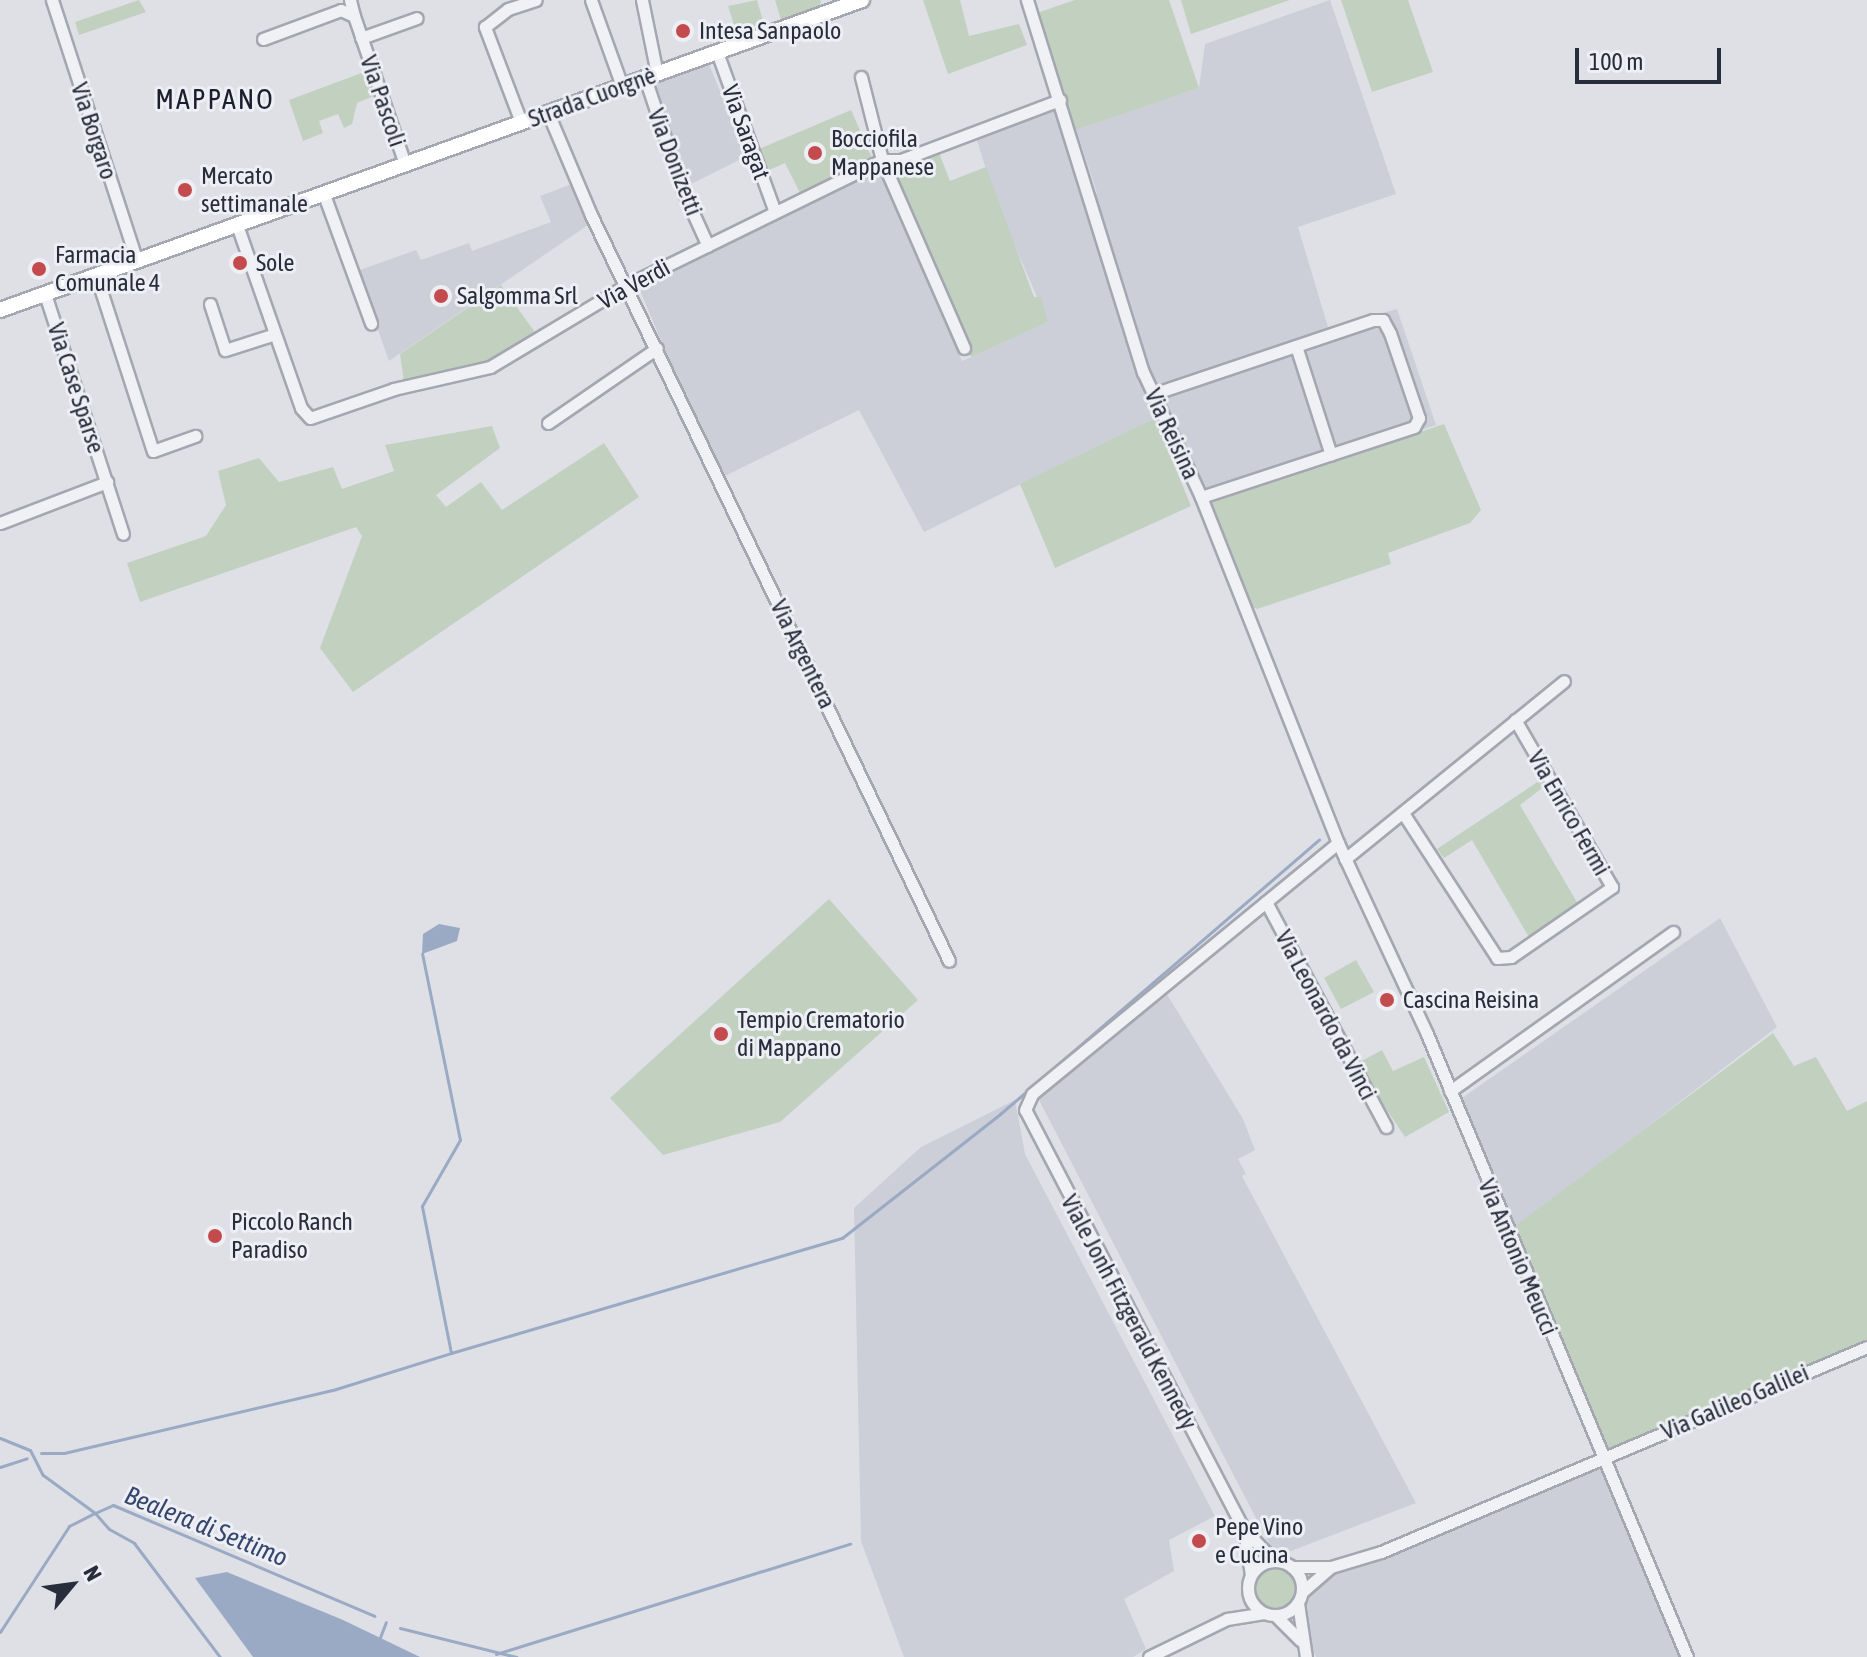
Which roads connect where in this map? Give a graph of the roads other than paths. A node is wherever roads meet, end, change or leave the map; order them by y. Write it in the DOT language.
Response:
graph roads {
  1 [pos="52,0"];
  2 [pos="350,0"];
  3 [pos="536,0"];
  4 [pos="591,0"];
  5 [pos="642,0"];
  6 [pos="862,0"];
  7 [pos="1027,0"];
  8 [pos="507,4"];
  9 [pos="830,5"];
  10 [pos="354,16"];
  11 [pos="417,18"];
  12 [pos="361,38"];
  13 [pos="263,39"];
  14 [pos="717,52"];
  15 [pos="651,76"];
  16 [pos="861,77"];
  17 [pos="622,86"];
  18 [pos="1060,100"];
  19 [pos="548,113"];
  20 [pos="521,122"];
  21 [pos="882,160"];
  22 [pos="405,164"];
  23 [pos="323,192"];
  24 [pos="775,212"];
  25 [pos="237,225"];
  26 [pos="708,246"];
  27 [pos="137,261"];
  28 [pos="96,275"];
  29 [pos="627,285"];
  30 [pos="45,294"];
  31 [pos="210,304"];
  32 [pos="0,310"];
  33 [pos="371,323"];
  34 [pos="275,334"];
  35 [pos="1296,346"];
  36 [pos="657,348"];
  37 [pos="964,348"];
  38 [pos="1153,394"];
  39 [pos="548,423"];
  40 [pos="195,436"];
  41 [pos="1331,455"];
  42 [pos="107,482"];
  43 [pos="1201,497"];
  44 [pos="0,523"];
  45 [pos="123,534"];
  46 [pos="1564,681"];
  47 [pos="1515,720"];
  48 [pos="1403,813"];
  49 [pos="1338,843"];
  50 [pos="1345,859"];
  51 [pos="1266,902"];
  52 [pos="1673,932"];
  53 [pos="949,961"];
  54 [pos="1450,1091"];
  55 [pos="1386,1127"];
  56 [pos="1867,1347"];
  57 [pos="1602,1458"];
  58 [pos="1243,1528"];
  59 [pos="1274,1561"];
  60 [pos="1292,1567"];
  61 [pos="1331,1567"];
  62 [pos="1251,1574"];
  63 [pos="1248,1593"];
  64 [pos="1300,1598"];
  65 [pos="1263,1613"];
  66 [pos="1276,1616"];
  67 [pos="1227,1619"];
  68 [pos="1300,1641"];
  69 [pos="1149,1657"];
  70 [pos="1306,1657"];
  71 [pos="1687,1657"];
  1 -- 27 [label="street, Via Borgaro"];
  2 -- 10 [label="street, Via Pascoli"];
  3 -- 8 [label="street"];
  4 -- 17 [label="street"];
  5 -- 15 [label="street, Via Donizetti"];
  6 -- 9 [label="main road, Strada Cuorgnè"];
  7 -- 18 [label="street, Via Reisina"];
  8 -- 20 [label="street"];
  9 -- 14 [label="main road, Strada Cuorgnè"];
  10 -- 12 [label="street, Via Pascoli"];
  10 -- 13 [label="street"];
  11 -- 12 [label="street, Via Pascoli"];
  12 -- 22 [label="street, Via Pascoli"];
  14 -- 15 [label="main road, Strada Cuorgnè"];
  14 -- 24 [label="street, Via Saragat"];
  15 -- 17 [label="main road, Strada Cuorgnè"];
  15 -- 26 [label="street, Via Donizetti"];
  16 -- 21 [label="street"];
  17 -- 19 [label="main road, Strada Cuorgnè"];
  18 -- 21 [label="street, Via Verdi"];
  18 -- 38 [label="street, Via Reisina"];
  19 -- 20 [label="main road, Strada Cuorgnè"];
  19 -- 29 [label="street, Via Argentera"];
  20 -- 22 [label="main road, Strada Cuorgnè"];
  21 -- 24 [label="street, Via Verdi"];
  21 -- 37 [label="street"];
  22 -- 23 [label="main road, Strada Cuorgnè"];
  23 -- 25 [label="main road, Strada Cuorgnè"];
  23 -- 33 [label="street"];
  24 -- 26 [label="street, Via Verdi"];
  25 -- 27 [label="main road, Strada Cuorgnè"];
  25 -- 34 [label="street, Via Verdi"];
  26 -- 29 [label="street, Via Verdi"];
  27 -- 28 [label="main road, Strada Cuorgnè"];
  28 -- 30 [label="main road, Strada Cuorgnè"];
  28 -- 40 [label="street"];
  29 -- 34 [label="street, Via Verdi"];
  29 -- 36 [label="street, Via Argentera"];
  30 -- 32 [label="main road, Strada Cuorgnè"];
  30 -- 42 [label="street, Via Case Sparse"];
  31 -- 34 [label="street"];
  35 -- 38 [label="street"];
  35 -- 41 [label="street"];
  35 -- 41 [label="street"];
  36 -- 39 [label="street"];
  36 -- 53 [label="street, Via Argentera"];
  38 -- 43 [label="street, Via Reisina"];
  41 -- 43 [label="street"];
  42 -- 44 [label="street, Via Case Sparse"];
  42 -- 45 [label="street, Via Case Sparse"];
  43 -- 49 [label="street, Via Reisina"];
  46 -- 47 [label="street, Via Enrico Fermi"];
  47 -- 48 [label="street, Via Enrico Fermi"];
  47 -- 48 [label="street, Via Enrico Fermi"];
  48 -- 50 [label="street, Via Enrico Fermi"];
  49 -- 50 [label="street, Via Reisina"];
  49 -- 51 [label="street"];
  50 -- 54 [label="street, Via Antonio Meucci"];
  51 -- 55 [label="street, Via Leonardo da Vinci"];
  51 -- 58 [label="street, Viale Jonh Fitzgerald Kennedy"];
  52 -- 54 [label="street"];
  54 -- 57 [label="street, Via Antonio Meucci"];
  56 -- 57 [label="street, Via Galileo Galilei"];
  57 -- 61 [label="street, Via Galileo Galilei"];
  57 -- 71 [label="street, Via Antonio Meucci"];
  58 -- 59 [label="street, Viale Jonh Fitzgerald Kennedy"];
  58 -- 62 [label="street, Viale Jonh Fitzgerald Kennedy"];
  59 -- 60 [label="street"];
  59 -- 62 [label="street"];
  60 -- 61 [label="street"];
  60 -- 64 [label="street"];
  61 -- 64 [label="street"];
  62 -- 63 [label="street"];
  63 -- 65 [label="street"];
  63 -- 67 [label="street"];
  64 -- 66 [label="street"];
  64 -- 68 [label="street"];
  65 -- 66 [label="street"];
  65 -- 67 [label="street"];
  66 -- 68 [label="street"];
  67 -- 69 [label="street"];
  68 -- 70 [label="street"];
}
